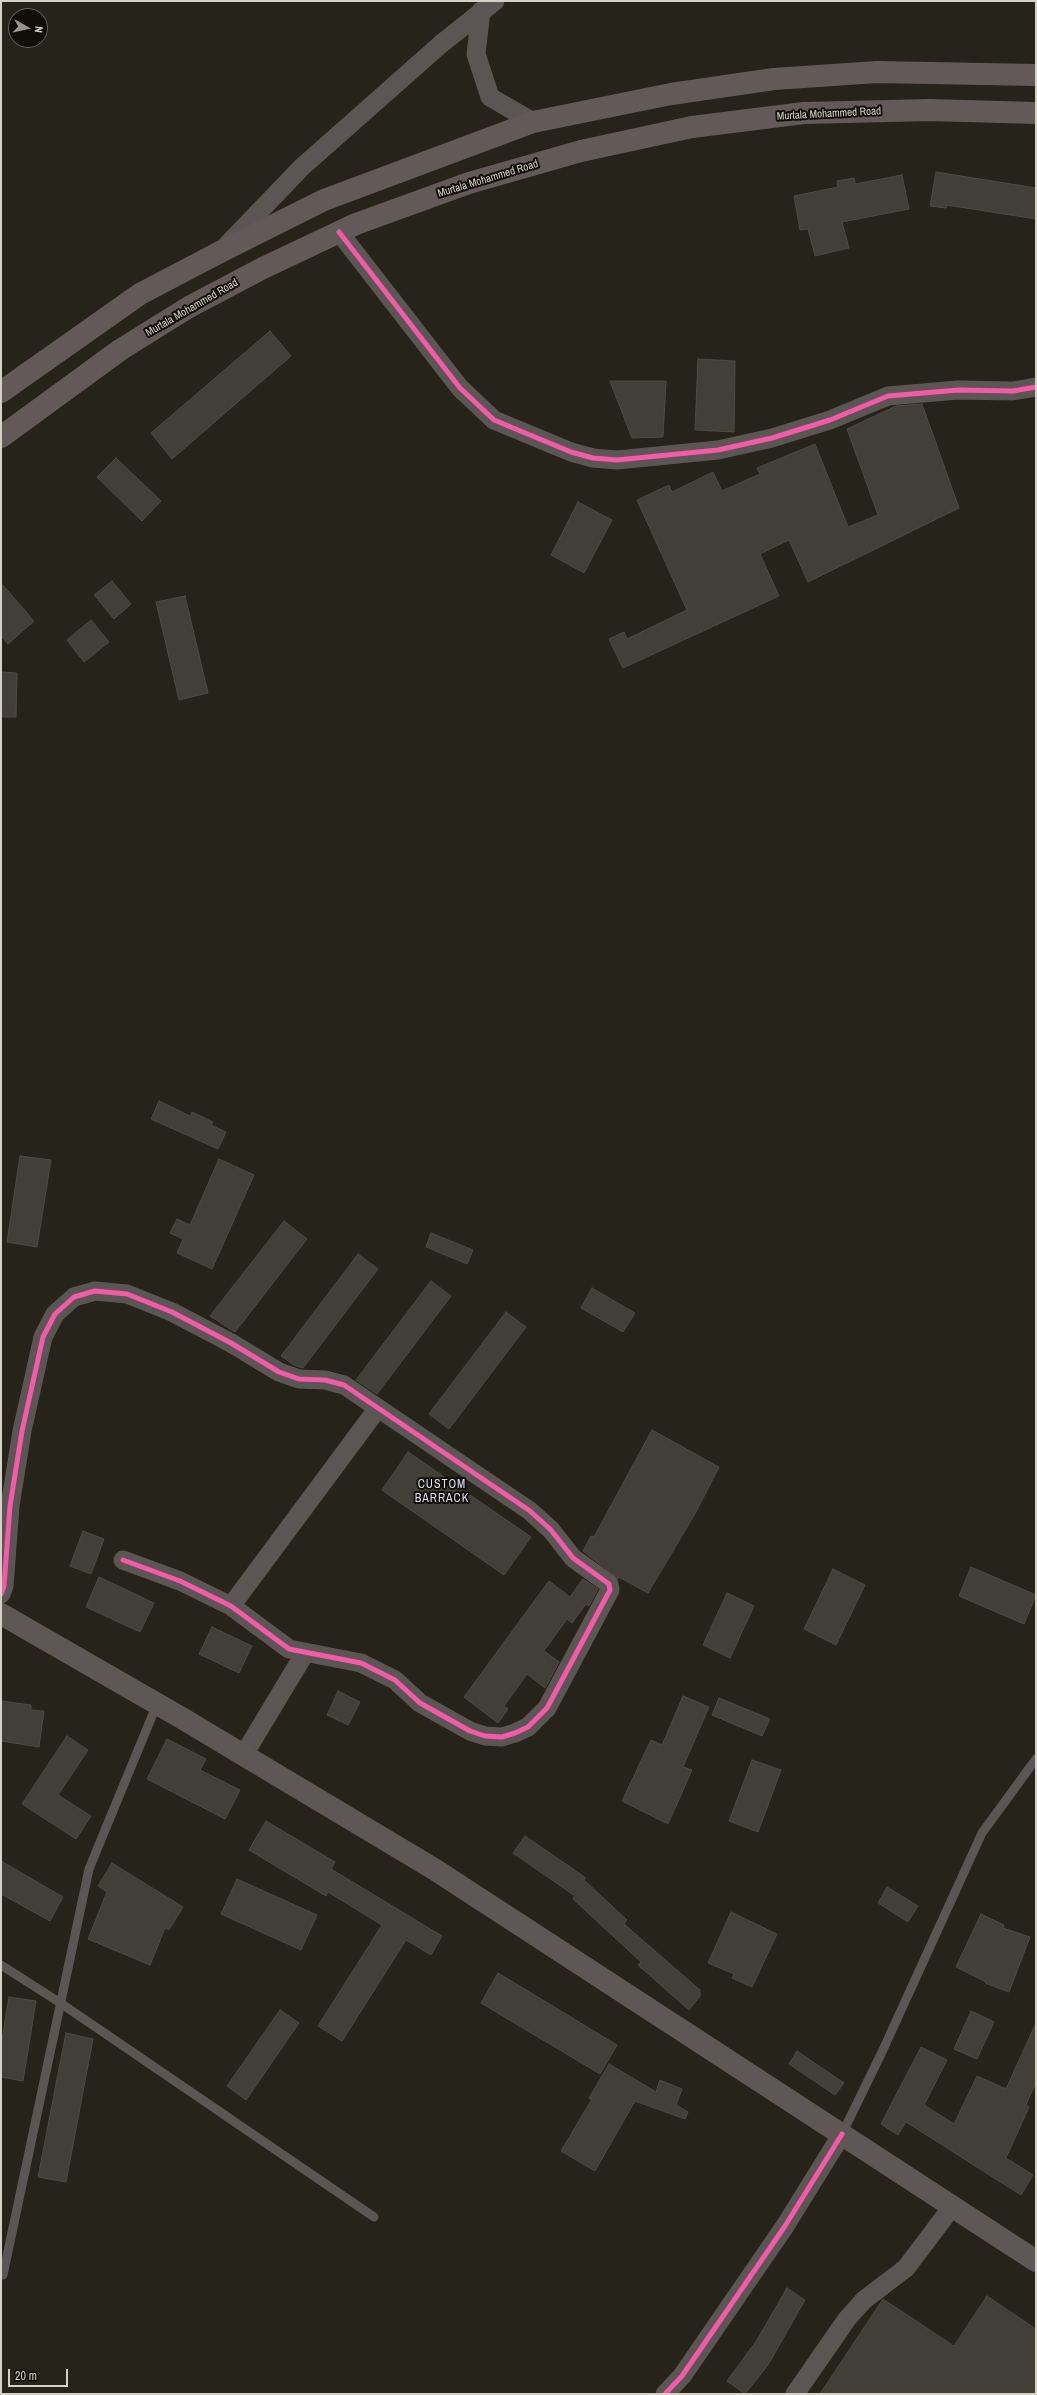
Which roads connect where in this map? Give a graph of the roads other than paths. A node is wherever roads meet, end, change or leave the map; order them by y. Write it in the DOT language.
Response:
graph roads {
  1 [pos="488,6"];
  2 [pos="1036,75"];
  3 [pos="1036,113"];
  4 [pos="533,122"];
  5 [pos="339,232"];
  6 [pos="222,251"];
  7 [pos="1036,387"];
  8 [pos="1,392"];
  9 [pos="1,437"];
  10 [pos="378,1408"];
  11 [pos="123,1560"];
  12 [pos="1,1594"];
  13 [pos="231,1606"];
  14 [pos="1,1614"];
  15 [pos="305,1653"];
  16 [pos="157,1704"];
  17 [pos="243,1756"];
  18 [pos="1036,1759"];
  19 [pos="1,1965"];
  20 [pos="60,2002"];
  21 [pos="842,2134"];
  22 [pos="952,2208"];
  23 [pos="374,2217"];
  24 [pos="1036,2261"];
  25 [pos="3,2275"];
  26 [pos="665,2394"];
  27 [pos="795,2394"];
  1 -- 4 [label="street"];
  1 -- 6 [label="street"];
  2 -- 4 [label="highway"];
  3 -- 5 [label="highway, Murtala Mohammed Road"];
  4 -- 6 [label="highway"];
  5 -- 7 [label="street"];
  5 -- 9 [label="highway, Murtala Mohammed Road"];
  6 -- 8 [label="highway"];
  10 -- 12 [label="street"];
  10 -- 13 [label="street"];
  10 -- 15 [label="street"];
  11 -- 13 [label="street"];
  13 -- 15 [label="street"];
  14 -- 16 [label="main road"];
  15 -- 17 [label="street"];
  16 -- 17 [label="main road"];
  16 -- 20 [label="lane"];
  17 -- 21 [label="main road"];
  18 -- 21 [label="lane"];
  19 -- 20 [label="lane"];
  20 -- 23 [label="lane"];
  20 -- 25 [label="lane"];
  21 -- 22 [label="main road"];
  21 -- 26 [label="street"];
  22 -- 24 [label="main road"];
  22 -- 27 [label="street"];
}
